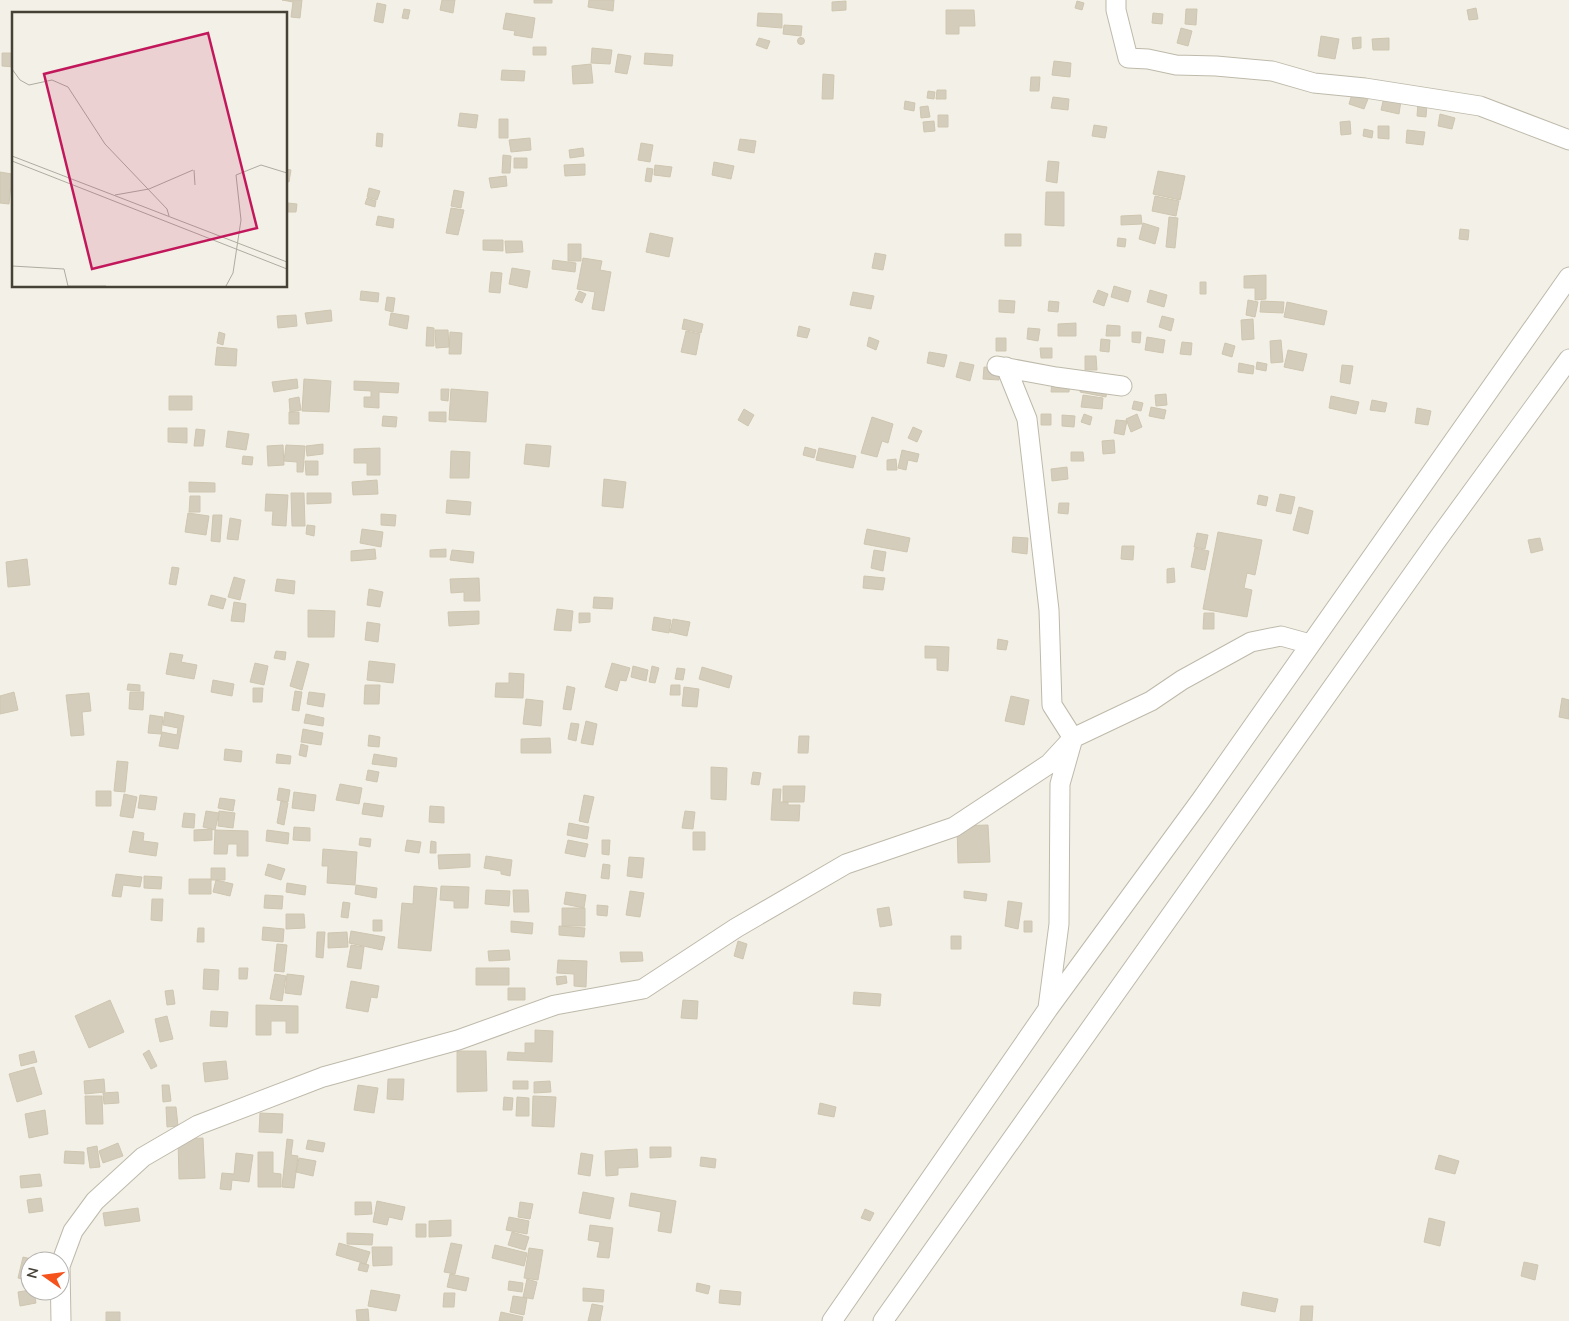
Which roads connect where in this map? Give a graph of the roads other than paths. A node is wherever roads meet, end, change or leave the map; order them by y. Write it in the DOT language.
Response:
graph roads {
  1 [pos="1116,0"];
  2 [pos="1569,140"];
  3 [pos="1569,277"];
  4 [pos="1569,359"];
  5 [pos="1122,386"];
  6 [pos="1310,644"];
  7 [pos="1073,738"];
  8 [pos="1048,1010"];
  9 [pos="61,1321"];
  10 [pos="832,1321"];
  11 [pos="883,1321"];
  1 -- 2 [label="street"];
  3 -- 6 [label="street"];
  4 -- 11 [label="street"];
  5 -- 7 [label="street"];
  6 -- 7 [label="street"];
  6 -- 8 [label="street"];
  7 -- 8 [label="street"];
  7 -- 9 [label="street"];
  8 -- 10 [label="street"];
}
